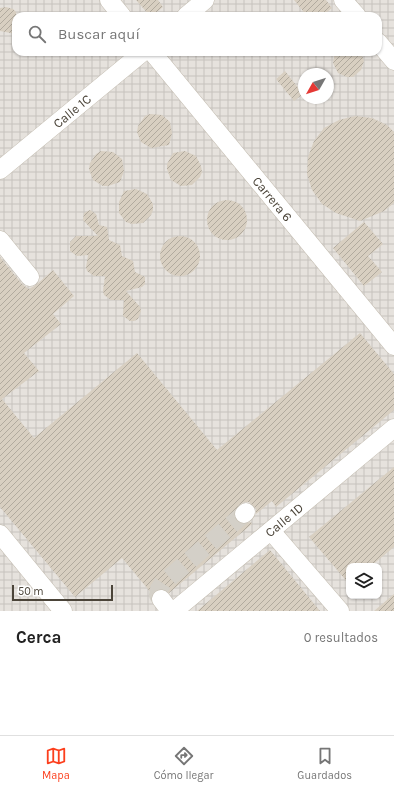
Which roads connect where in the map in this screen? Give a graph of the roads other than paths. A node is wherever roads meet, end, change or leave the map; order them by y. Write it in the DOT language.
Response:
graph roads {
  1 [pos="109,0"];
  2 [pos="205,0"];
  3 [pos="343,0"];
  4 [pos="119,12"];
  5 [pos="191,12"];
  6 [pos="354,12"];
  7 [pos="382,47"];
  8 [pos="138,56"];
  9 [pos="155,56"];
  10 [pos="394,61"];
  11 [pos="0,170"];
  12 [pos="0,240"];
  13 [pos="30,277"];
  14 [pos="394,346"];
  15 [pos="394,428"];
  16 [pos="271,531"];
  17 [pos="0,534"];
  18 [pos="169,607"];
  19 [pos="63,611"];
  20 [pos="340,611"];
  1 -- 4 [label="street"];
  2 -- 5 [label="street"];
  3 -- 6 [label="street"];
  7 -- 10 [label="street"];
  8 -- 11 [label="street, Calle 1C"];
  9 -- 14 [label="street, Carrera 6"];
  12 -- 13 [label="street"];
  15 -- 16 [label="street, Calle 1D"];
  16 -- 18 [label="street, Calle 1D"];
  16 -- 20 [label="street"];
  17 -- 19 [label="street"];
}
